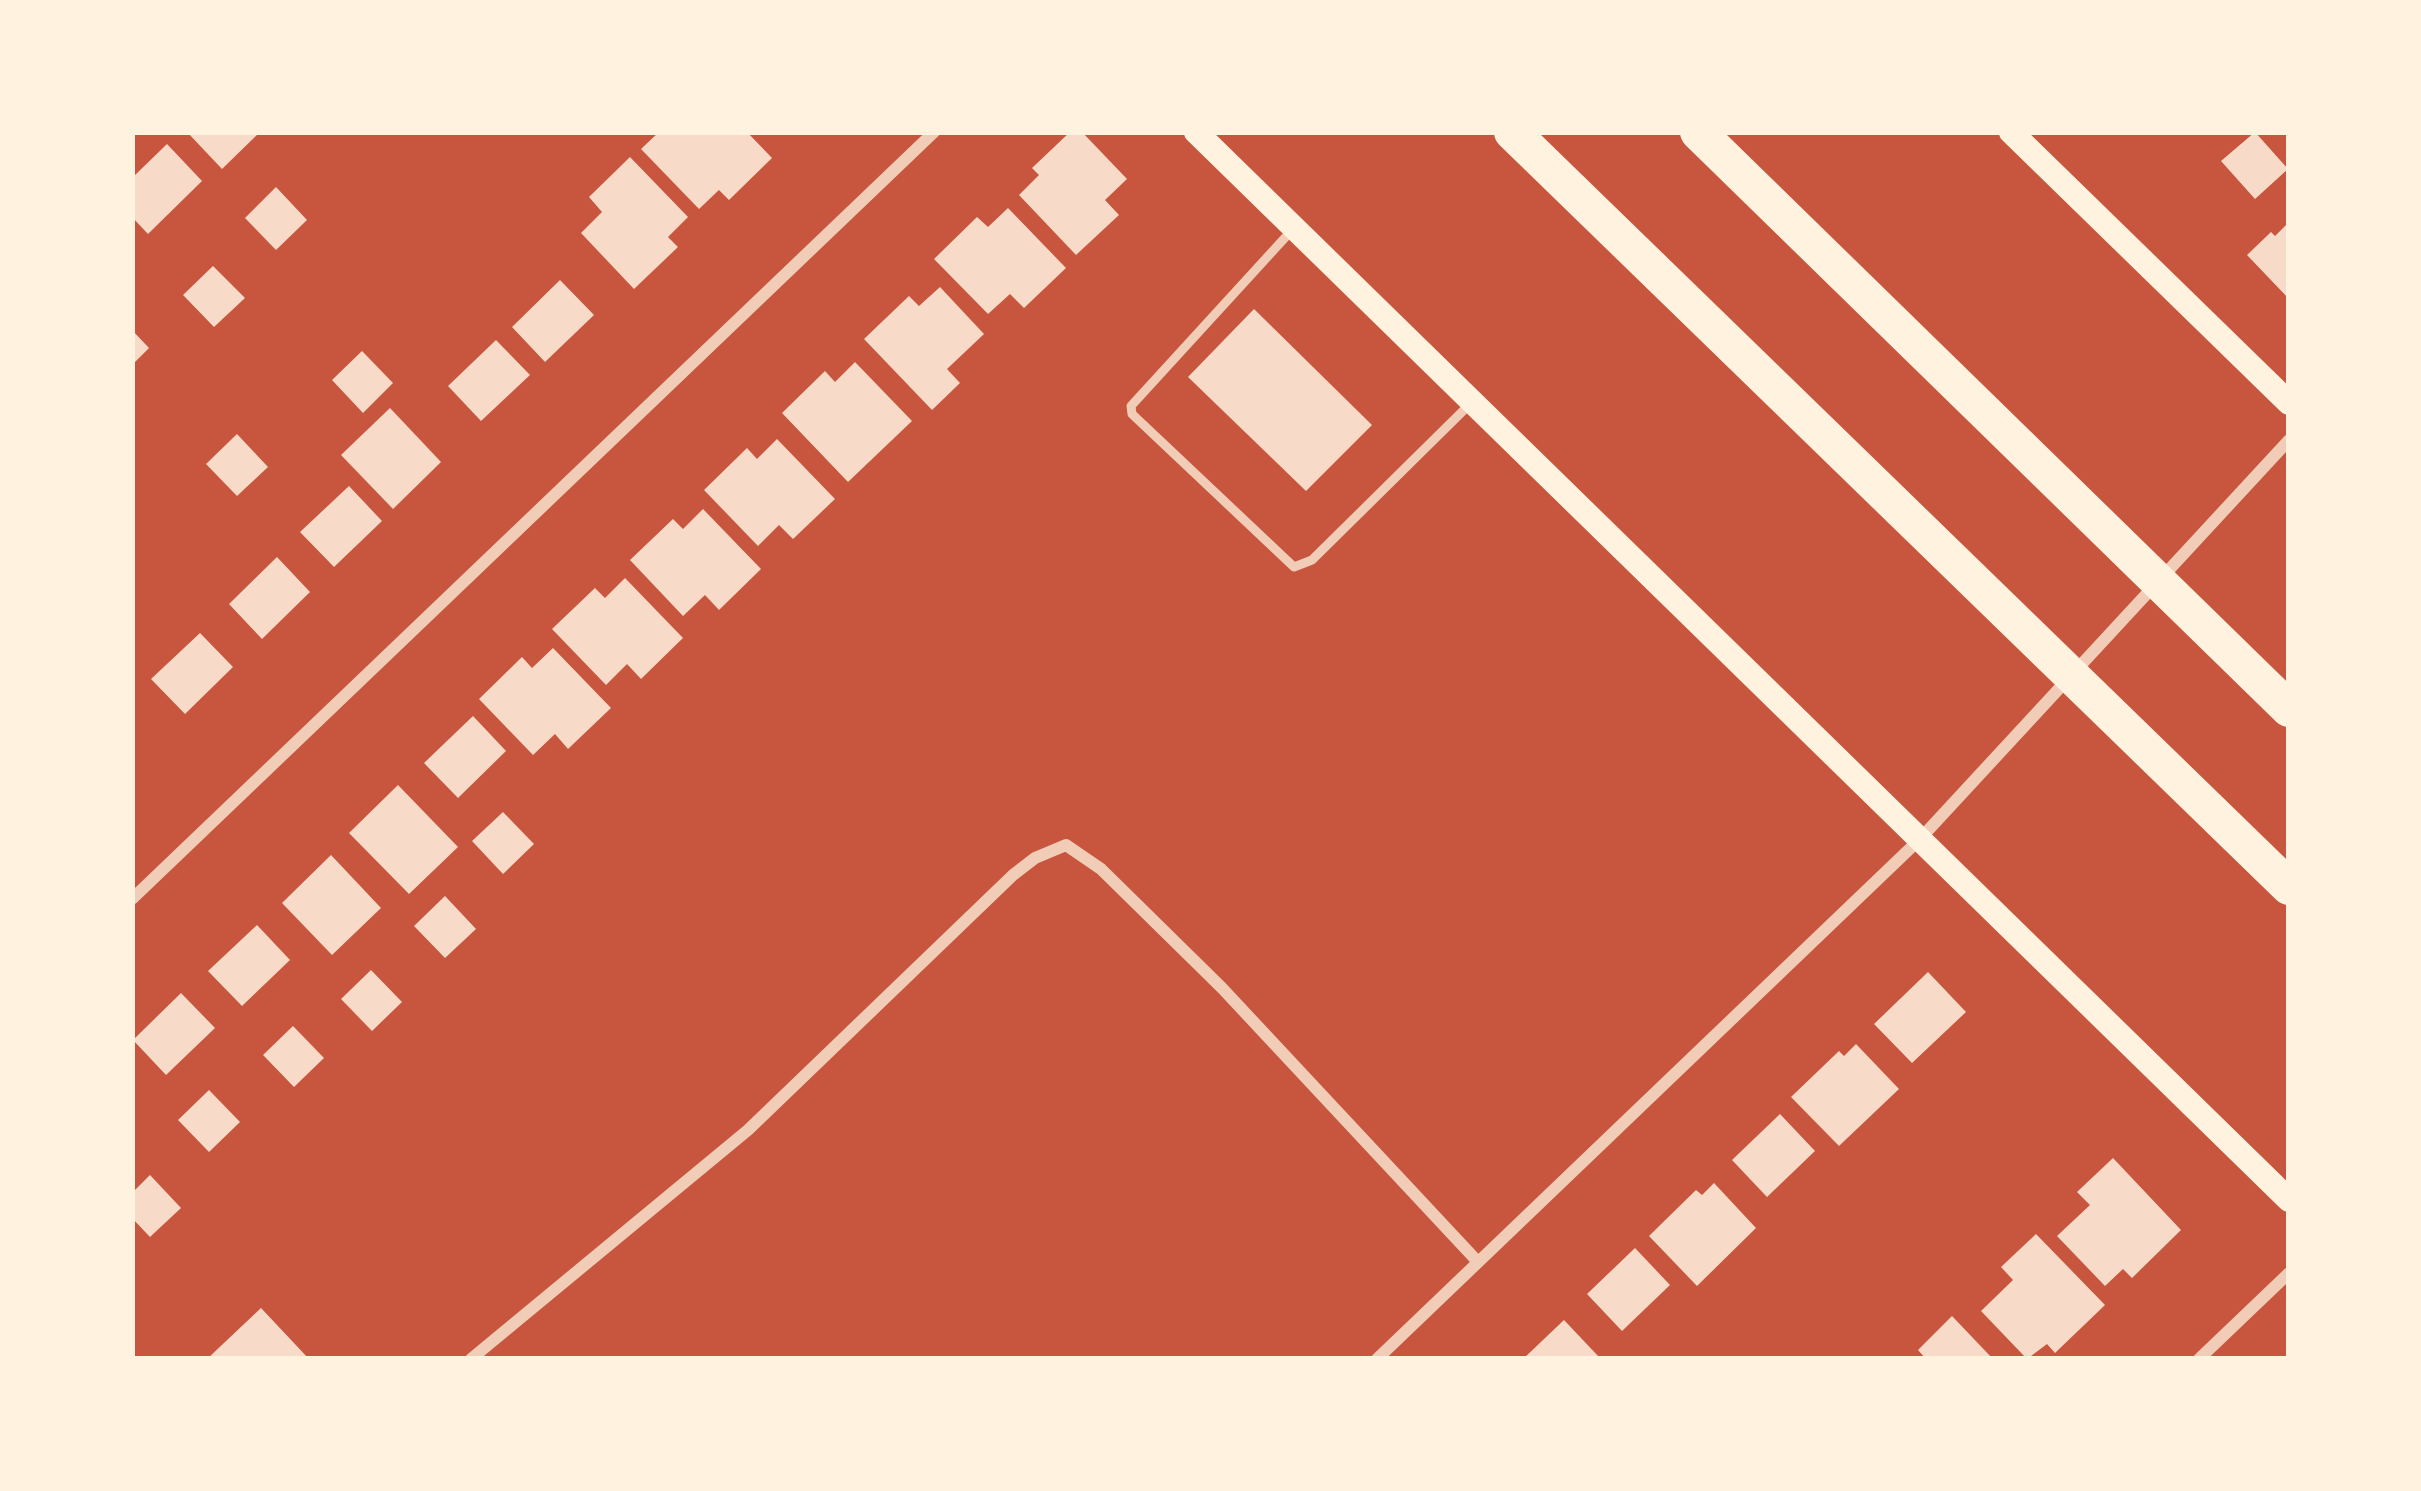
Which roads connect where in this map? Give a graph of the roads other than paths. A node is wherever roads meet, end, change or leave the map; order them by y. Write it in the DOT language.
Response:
graph roads {
  1 [pos="934,132"];
  2 [pos="1196,132"];
  3 [pos="1512,132"];
  4 [pos="1698,132"];
  5 [pos="2011,132"];
  6 [pos="1294,228"];
  7 [pos="1472,402"];
  8 [pos="2289,403"];
  9 [pos="2289,440"];
  10 [pos="2289,710"];
  11 [pos="1920,839"];
  12 [pos="2289,887"];
  13 [pos="132,899"];
  14 [pos="2289,1200"];
  15 [pos="1478,1262"];
  16 [pos="2289,1273"];
  17 [pos="471,1359"];
  18 [pos="1377,1359"];
  19 [pos="2199,1359"];
  1 -- 13 [label="street"];
  2 -- 6 [label="main road"];
  3 -- 12 [label="highway"];
  4 -- 10 [label="highway"];
  5 -- 8 [label="main road"];
  6 -- 7 [label="main road"];
  6 -- 7 [label="lane"];
  7 -- 11 [label="main road"];
  9 -- 11 [label="street"];
  11 -- 14 [label="main road"];
  11 -- 15 [label="street"];
  15 -- 17 [label="street"];
  15 -- 18 [label="street"];
  16 -- 19 [label="street"];
}
